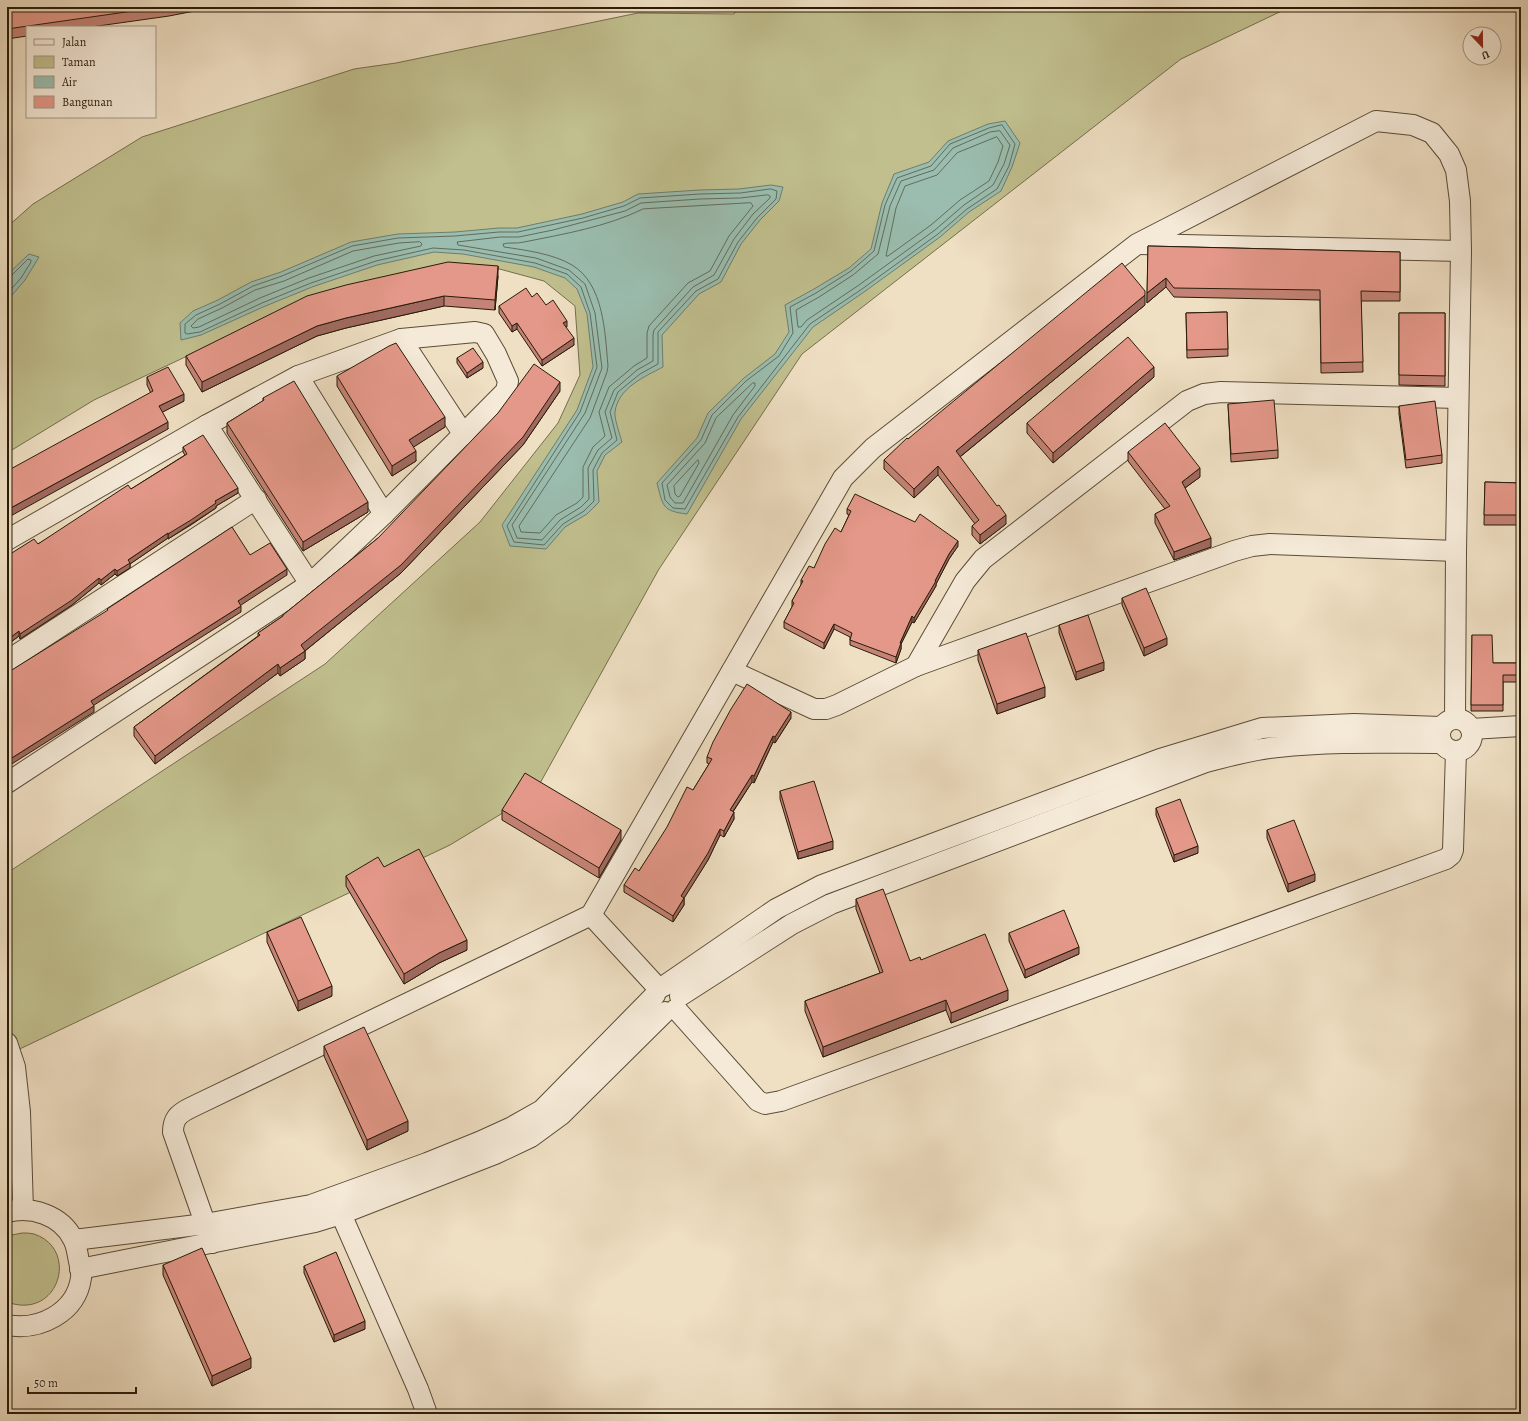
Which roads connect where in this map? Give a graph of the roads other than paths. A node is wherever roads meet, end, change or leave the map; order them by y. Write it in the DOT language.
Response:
graph roads {
  1 [pos="1136,244"];
  2 [pos="1461,251"];
  3 [pos="401,339"];
  4 [pos="298,376"];
  5 [pos="1458,398"];
  6 [pos="207,425"];
  7 [pos="464,435"];
  8 [pos="256,499"];
  9 [pos="384,514"];
  10 [pos="7,540"];
  11 [pos="1456,551"];
  12 [pos="310,584"];
  13 [pos="7,660"];
  14 [pos="916,666"];
  15 [pos="732,672"];
  16 [pos="1521,726"];
  17 [pos="1471,729"];
  18 [pos="1448,735"];
  19 [pos="7,783"];
  20 [pos="1025,809"];
  21 [pos="1032,828"];
  22 [pos="591,915"];
  23 [pos="666,998"];
  24 [pos="7,1043"];
  25 [pos="15,1211"];
  26 [pos="341,1214"];
  27 [pos="205,1224"];
  28 [pos="74,1240"];
  29 [pos="212,1243"];
  30 [pos="80,1269"];
  31 [pos="7,1325"];
  32 [pos="427,1414"];
  1 -- 2 [label="street"];
  1 -- 2 [label="street"];
  1 -- 15 [label="street"];
  2 -- 5 [label="street"];
  3 -- 4 [label="street"];
  3 -- 7 [label="street"];
  3 -- 7 [label="street"];
  4 -- 6 [label="street"];
  4 -- 9 [label="street"];
  5 -- 11 [label="street"];
  5 -- 14 [label="street"];
  6 -- 8 [label="street"];
  6 -- 10 [label="street"];
  7 -- 9 [label="street"];
  8 -- 12 [label="street"];
  8 -- 13 [label="street"];
  9 -- 12 [label="street"];
  11 -- 14 [label="street"];
  11 -- 18 [label="street"];
  12 -- 19 [label="street"];
  14 -- 15 [label="street"];
  15 -- 22 [label="street"];
  16 -- 17 [label="street"];
  17 -- 18 [label="street"];
  17 -- 18 [label="street"];
  18 -- 20 [label="street"];
  18 -- 21 [label="street"];
  18 -- 23 [label="street"];
  20 -- 21 [label="street"];
  20 -- 23 [label="street"];
  21 -- 23 [label="street"];
  22 -- 23 [label="street"];
  22 -- 27 [label="street"];
  23 -- 26 [label="street"];
  23 -- 27 [label="street"];
  24 -- 25 [label="street"];
  25 -- 28 [label="street"];
  26 -- 29 [label="street"];
  26 -- 32 [label="street"];
  27 -- 28 [label="street"];
  27 -- 29 [label="street"];
  28 -- 30 [label="street"];
  29 -- 30 [label="street"];
  30 -- 31 [label="street"];
}
